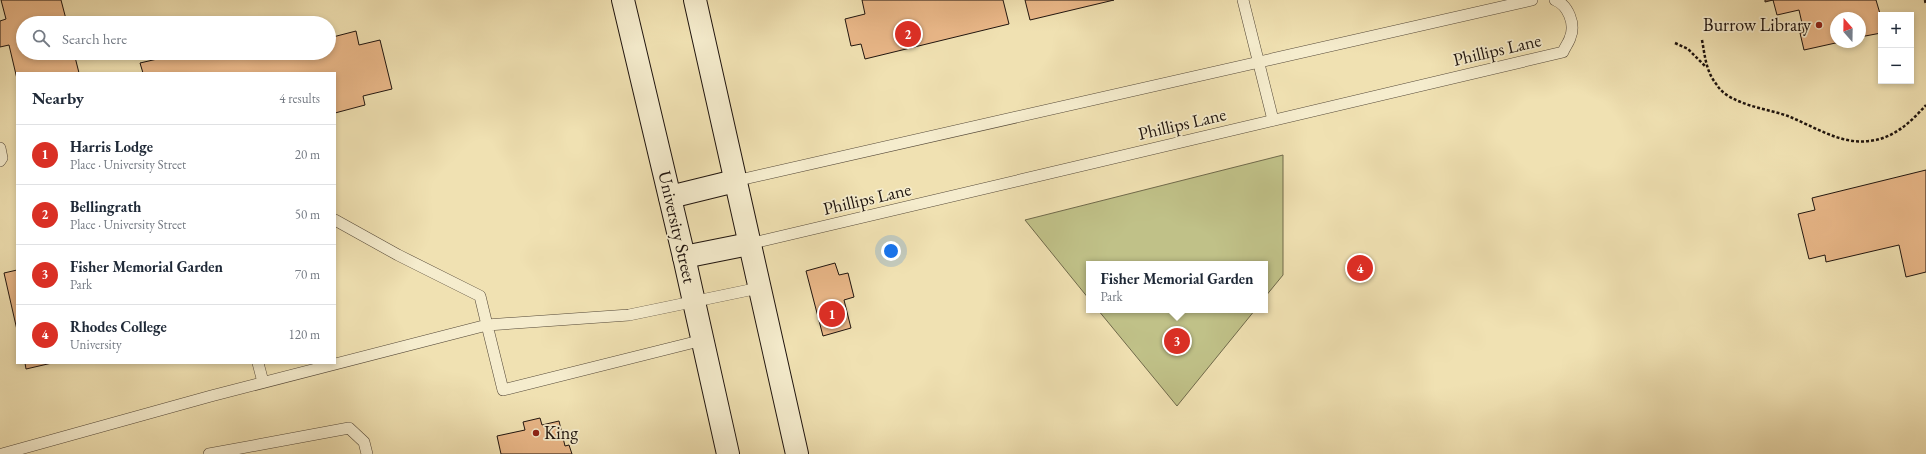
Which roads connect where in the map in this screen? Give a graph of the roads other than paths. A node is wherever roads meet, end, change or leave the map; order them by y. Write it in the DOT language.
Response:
graph roads {
  1 [pos="623,0"];
  2 [pos="695,0"];
  3 [pos="1243,0"];
  4 [pos="1532,0"];
  5 [pos="1555,0"];
  6 [pos="1258,62"];
  7 [pos="1273,120"];
  8 [pos="0,148"];
  9 [pos="0,161"];
  10 [pos="735,181"];
  11 [pos="670,197"];
  12 [pos="336,221"];
  13 [pos="749,244"];
  14 [pos="684,256"];
  15 [pos="759,288"];
  16 [pos="694,301"];
  17 [pos="487,325"];
  18 [pos="703,340"];
  19 [pos="336,363"];
  20 [pos="258,364"];
  21 [pos="334,364"];
  22 [pos="263,382"];
  23 [pos="2,454"];
  24 [pos="209,454"];
  25 [pos="367,454"];
  26 [pos="728,454"];
  27 [pos="797,454"];
  1 -- 11 [label="main road, University Street"];
  2 -- 10 [label="main road"];
  3 -- 6 [label="lane"];
  4 -- 6 [label="lane"];
  5 -- 7 [label="lane, Phillips Lane"];
  6 -- 7 [label="lane"];
  6 -- 10 [label="lane"];
  7 -- 13 [label="lane, Phillips Lane"];
  8 -- 9 [label="lane"];
  10 -- 11 [label="main road"];
  10 -- 13 [label="main road"];
  11 -- 14 [label="main road, University Street"];
  12 -- 17 [label="lane"];
  13 -- 14 [label="main road"];
  13 -- 15 [label="main road"];
  14 -- 16 [label="main road, University Street"];
  15 -- 16 [label="lane"];
  15 -- 27 [label="main road"];
  16 -- 17 [label="lane"];
  16 -- 18 [label="main road, University Street"];
  17 -- 18 [label="lane"];
  17 -- 19 [label="lane"];
  18 -- 26 [label="main road, University Street"];
  20 -- 22 [label="lane"];
  21 -- 22 [label="lane"];
  22 -- 23 [label="lane"];
  24 -- 25 [label="lane"];
}
